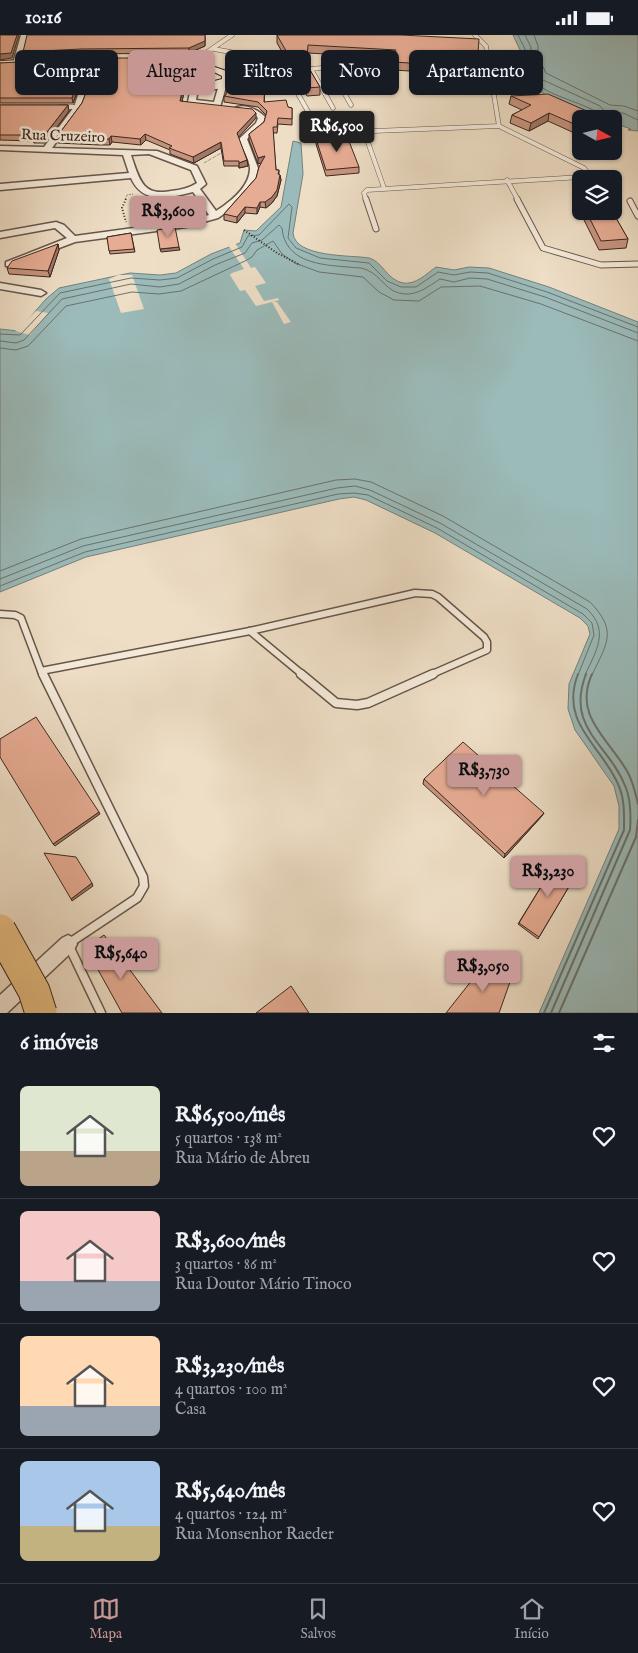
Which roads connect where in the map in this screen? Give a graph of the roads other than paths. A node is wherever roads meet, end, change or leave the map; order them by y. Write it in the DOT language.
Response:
graph roads {
  1 [pos="24,35"];
  2 [pos="232,35"];
  3 [pos="475,35"];
  4 [pos="214,49"];
  5 [pos="20,50"];
  6 [pos="225,51"];
  7 [pos="118,59"];
  8 [pos="126,59"];
  9 [pos="15,63"];
  10 [pos="0,64"];
  11 [pos="321,67"];
  12 [pos="311,69"];
  13 [pos="215,70"];
  14 [pos="223,83"];
  15 [pos="215,85"];
  16 [pos="82,95"];
  17 [pos="193,95"];
  18 [pos="299,95"];
  19 [pos="346,95"];
  20 [pos="352,105"];
  21 [pos="51,107"];
  22 [pos="78,107"];
  23 [pos="224,107"];
  24 [pos="332,108"];
  25 [pos="499,126"];
  26 [pos="364,131"];
  27 [pos="0,148"];
  28 [pos="47,149"];
  29 [pos="126,153"];
  30 [pos="133,175"];
  31 [pos="506,180"];
  32 [pos="0,187"];
  33 [pos="195,189"];
  34 [pos="384,189"];
  35 [pos="630,201"];
  36 [pos="215,216"];
  37 [pos="638,216"];
  38 [pos="376,229"];
  39 [pos="0,235"];
  40 [pos="73,239"];
  41 [pos="9,264"];
  42 [pos="638,264"];
  43 [pos="0,286"];
  44 [pos="41,293"];
  45 [pos="0,614"];
  46 [pos="250,631"];
  47 [pos="41,671"];
  48 [pos="0,930"];
  49 [pos="68,945"];
  50 [pos="0,1007"];
  51 [pos="42,1013"];
  52 [pos="101,1013"];
  1 -- 5 [label="street"];
  2 -- 4 [label="lane"];
  3 -- 25 [label="lane"];
  4 -- 6 [label="lane"];
  7 -- 8 [label="street"];
  9 -- 10 [label="street"];
  11 -- 12 [label="lane"];
  12 -- 24 [label="lane"];
  13 -- 14 [label="street"];
  14 -- 15 [label="street"];
  14 -- 23 [label="street"];
  16 -- 22 [label="street"];
  17 -- 23 [label="street"];
  18 -- 26 [label="lane"];
  19 -- 20 [label="lane"];
  21 -- 22 [label="lane"];
  22 -- 28 [label="street"];
  23 -- 36 [label="street"];
  25 -- 26 [label="lane"];
  25 -- 31 [label="lane"];
  26 -- 34 [label="lane"];
  27 -- 28 [label="street, Rua Cruzeiro"];
  28 -- 29 [label="street, Rua Cruzeiro"];
  29 -- 30 [label="street, Rua Cruzeiro"];
  29 -- 33 [label="street, Rua Cruzeiro"];
  30 -- 32 [label="street"];
  30 -- 33 [label="street, Rua Cruzeiro"];
  31 -- 34 [label="lane"];
  31 -- 42 [label="lane"];
  33 -- 36 [label="street"];
  34 -- 38 [label="lane"];
  35 -- 37 [label="lane"];
  36 -- 40 [label="street"];
  39 -- 40 [label="street"];
  40 -- 41 [label="street"];
  43 -- 44 [label="street"];
  45 -- 47 [label="lane"];
  46 -- 46 [label="lane"];
  46 -- 47 [label="lane"];
  47 -- 49 [label="lane"];
  48 -- 51 [label="highway, bridge"];
  49 -- 50 [label="street"];
  49 -- 52 [label="lane"];
}
